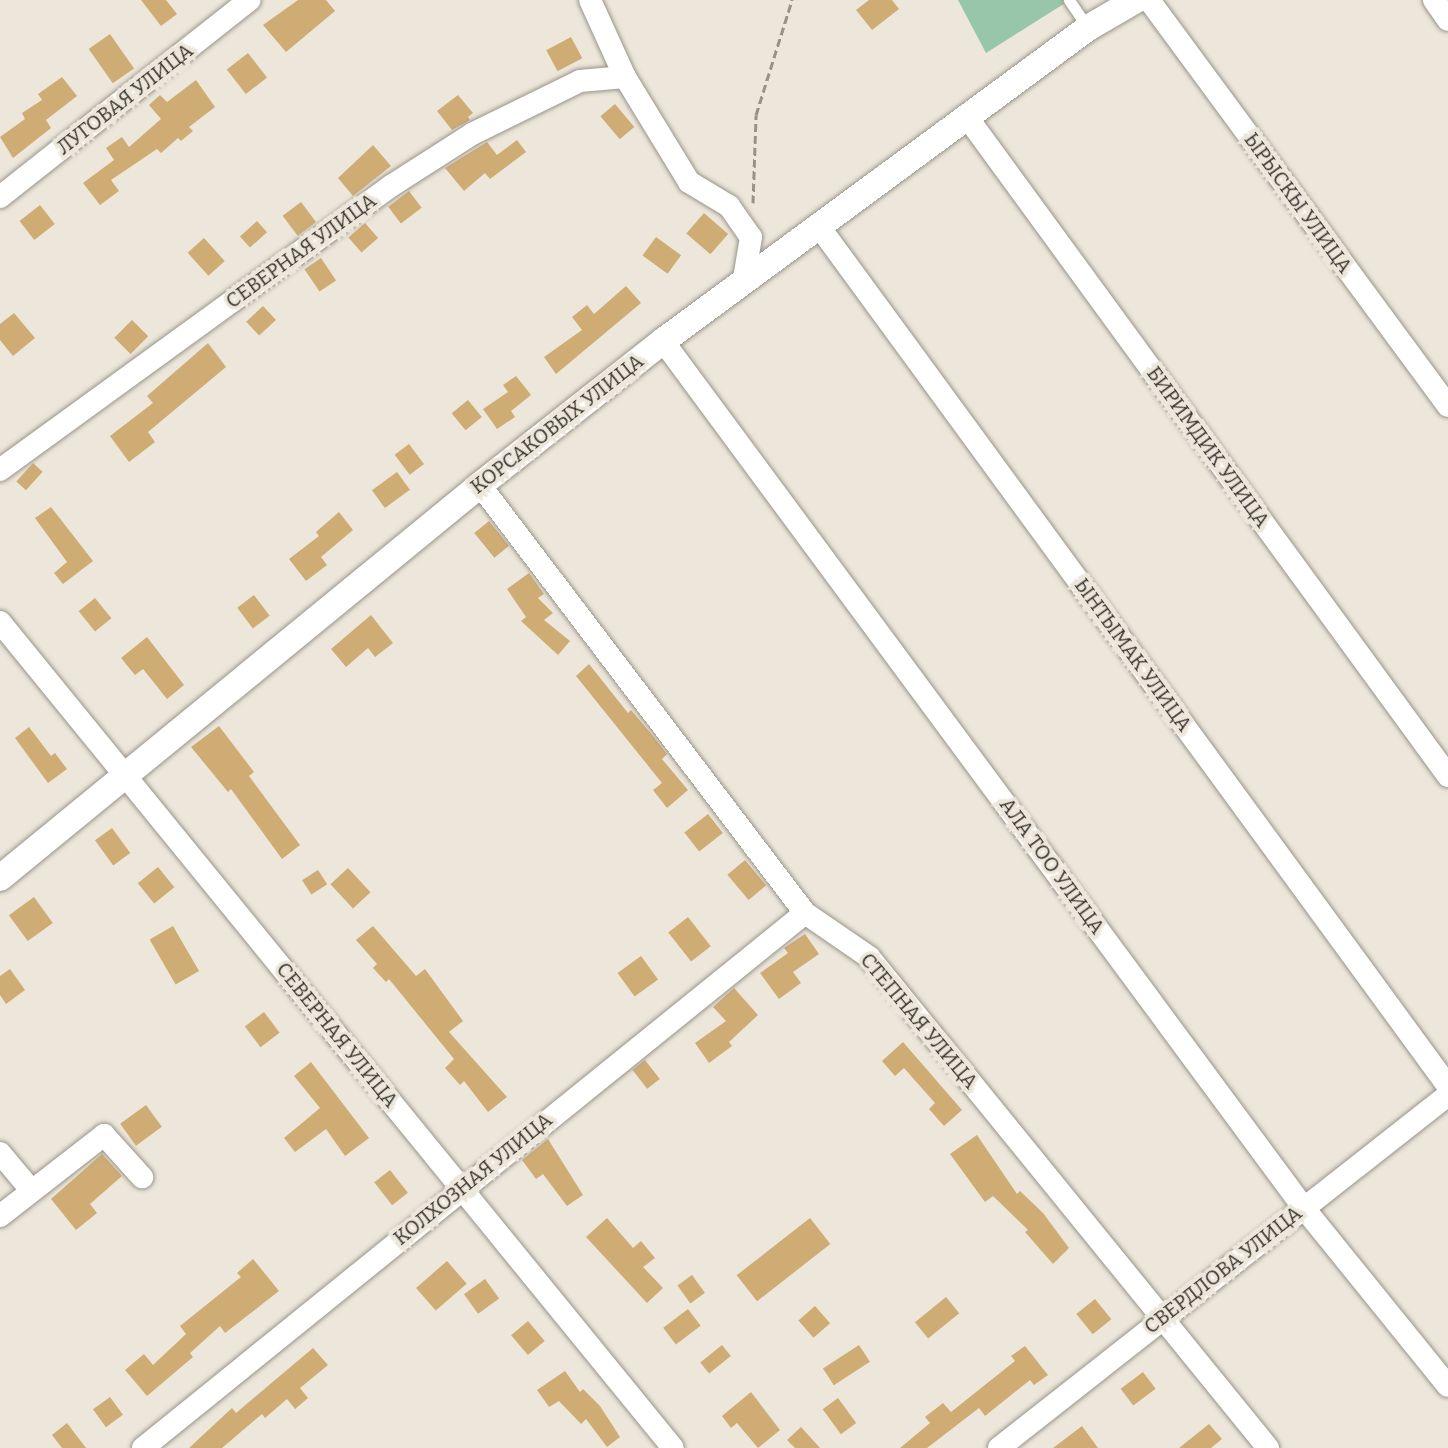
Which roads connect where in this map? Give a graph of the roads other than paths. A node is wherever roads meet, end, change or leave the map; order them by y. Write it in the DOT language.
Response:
graph roads {
  1 [pos="249,0"];
  2 [pos="590,0"];
  3 [pos="1069,0"];
  4 [pos="1136,0"];
  5 [pos="1149,0"];
  6 [pos="1434,0"];
  7 [pos="1448,20"];
  8 [pos="1088,28"];
  9 [pos="625,77"];
  10 [pos="967,117"];
  11 [pos="0,197"];
  12 [pos="818,225"];
  13 [pos="744,279"];
  14 [pos="663,341"];
  15 [pos="1448,406"];
  16 [pos="0,470"];
  17 [pos="480,485"];
  18 [pos="0,622"];
  19 [pos="124,775"];
  20 [pos="1448,776"];
  21 [pos="0,878"];
  22 [pos="805,913"];
  23 [pos="1448,1086"];
  24 [pos="1448,1095"];
  25 [pos="0,1153"];
  26 [pos="142,1177"];
  27 [pos="462,1188"];
  28 [pos="31,1190"];
  29 [pos="1303,1207"];
  30 [pos="0,1216"];
  31 [pos="1161,1318"];
  32 [pos="1448,1386"];
  33 [pos="143,1448"];
  34 [pos="673,1448"];
  35 [pos="999,1448"];
  36 [pos="1268,1448"];
  1 -- 11 [label="street, ЛУГОВАЯ УЛИЦА"];
  2 -- 9 [label="street"];
  3 -- 8 [label="lane"];
  4 -- 8 [label="street, КОРСАКОВЫХ УЛИЦА"];
  5 -- 15 [label="street, ЫРЫСКЫ УЛИЦА"];
  6 -- 7 [label="street"];
  8 -- 10 [label="street, КОРСАКОВЫХ УЛИЦА"];
  9 -- 13 [label="street"];
  9 -- 16 [label="street, СЕВЕРНАЯ УЛИЦА"];
  10 -- 12 [label="street, КОРСАКОВЫХ УЛИЦА"];
  10 -- 20 [label="street, БИРИМДИК УЛИЦА"];
  12 -- 13 [label="street, КОРСАКОВЫХ УЛИЦА"];
  12 -- 23 [label="street, ЫНТЫМАК УЛИЦА"];
  13 -- 14 [label="street, КОРСАКОВЫХ УЛИЦА"];
  14 -- 17 [label="street, КОРСАКОВЫХ УЛИЦА"];
  14 -- 29 [label="street, АЛА ТОО УЛИЦА"];
  17 -- 19 [label="street, КОРСАКОВЫХ УЛИЦА"];
  17 -- 22 [label="street, СТЕПНАЯ УЛИЦА"];
  18 -- 19 [label="street, СЕВЕРНАЯ УЛИЦА"];
  19 -- 21 [label="street, КОРСАКОВЫХ УЛИЦА"];
  19 -- 27 [label="street, СЕВЕРНАЯ УЛИЦА"];
  22 -- 27 [label="street, КОЛХОЗНАЯ УЛИЦА"];
  22 -- 31 [label="street, СТЕПНАЯ УЛИЦА"];
  24 -- 29 [label="street, СВЕРДЛОВА УЛИЦА"];
  25 -- 28 [label="street"];
  26 -- 28 [label="street"];
  27 -- 33 [label="street, КОЛХОЗНАЯ УЛИЦА"];
  27 -- 34 [label="street, СЕВЕРНАЯ УЛИЦА"];
  28 -- 30 [label="street"];
  29 -- 31 [label="street, СВЕРДЛОВА УЛИЦА"];
  29 -- 32 [label="street, АЛА ТОО УЛИЦА"];
  31 -- 35 [label="street, СВЕРДЛОВА УЛИЦА"];
  31 -- 36 [label="street, СТЕПНАЯ УЛИЦА"];
}
